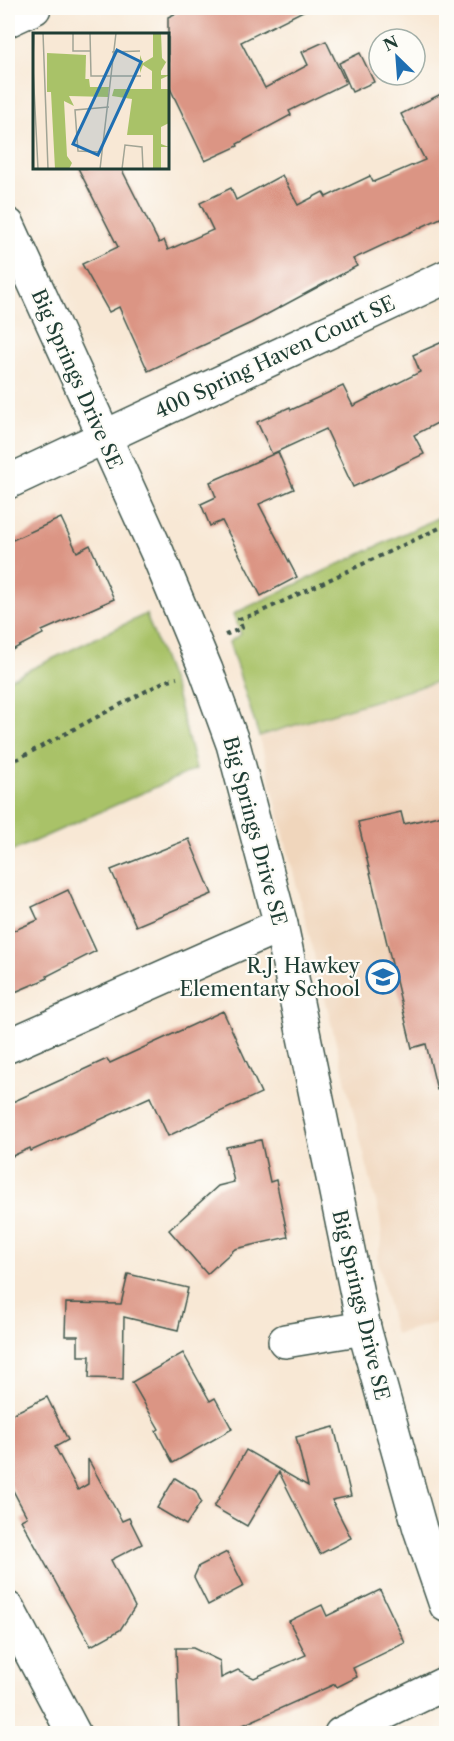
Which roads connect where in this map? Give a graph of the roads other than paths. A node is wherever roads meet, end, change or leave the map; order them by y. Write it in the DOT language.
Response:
graph roads {
  1 [pos="34,8"];
  2 [pos="8,20"];
  3 [pos="8,225"];
  4 [pos="447,277"];
  5 [pos="103,437"];
  6 [pos="8,482"];
  7 [pos="280,925"];
  8 [pos="8,1046"];
  9 [pos="364,1328"];
  10 [pos="285,1341"];
  11 [pos="447,1605"];
  12 [pos="8,1609"];
  13 [pos="447,1683"];
  14 [pos="74,1734"];
  15 [pos="341,1734"];
  1 -- 2 [label="street"];
  3 -- 5 [label="street, Big Springs Drive SE"];
  4 -- 5 [label="street, 400 Spring Haven Court SE"];
  5 -- 6 [label="street, 400 Spring Haven Court SE"];
  5 -- 7 [label="street, Big Springs Drive SE"];
  7 -- 8 [label="street"];
  7 -- 9 [label="street, Big Springs Drive SE"];
  9 -- 10 [label="street"];
  9 -- 11 [label="street, Big Springs Drive SE"];
  12 -- 14 [label="street"];
  13 -- 15 [label="street"];
}
